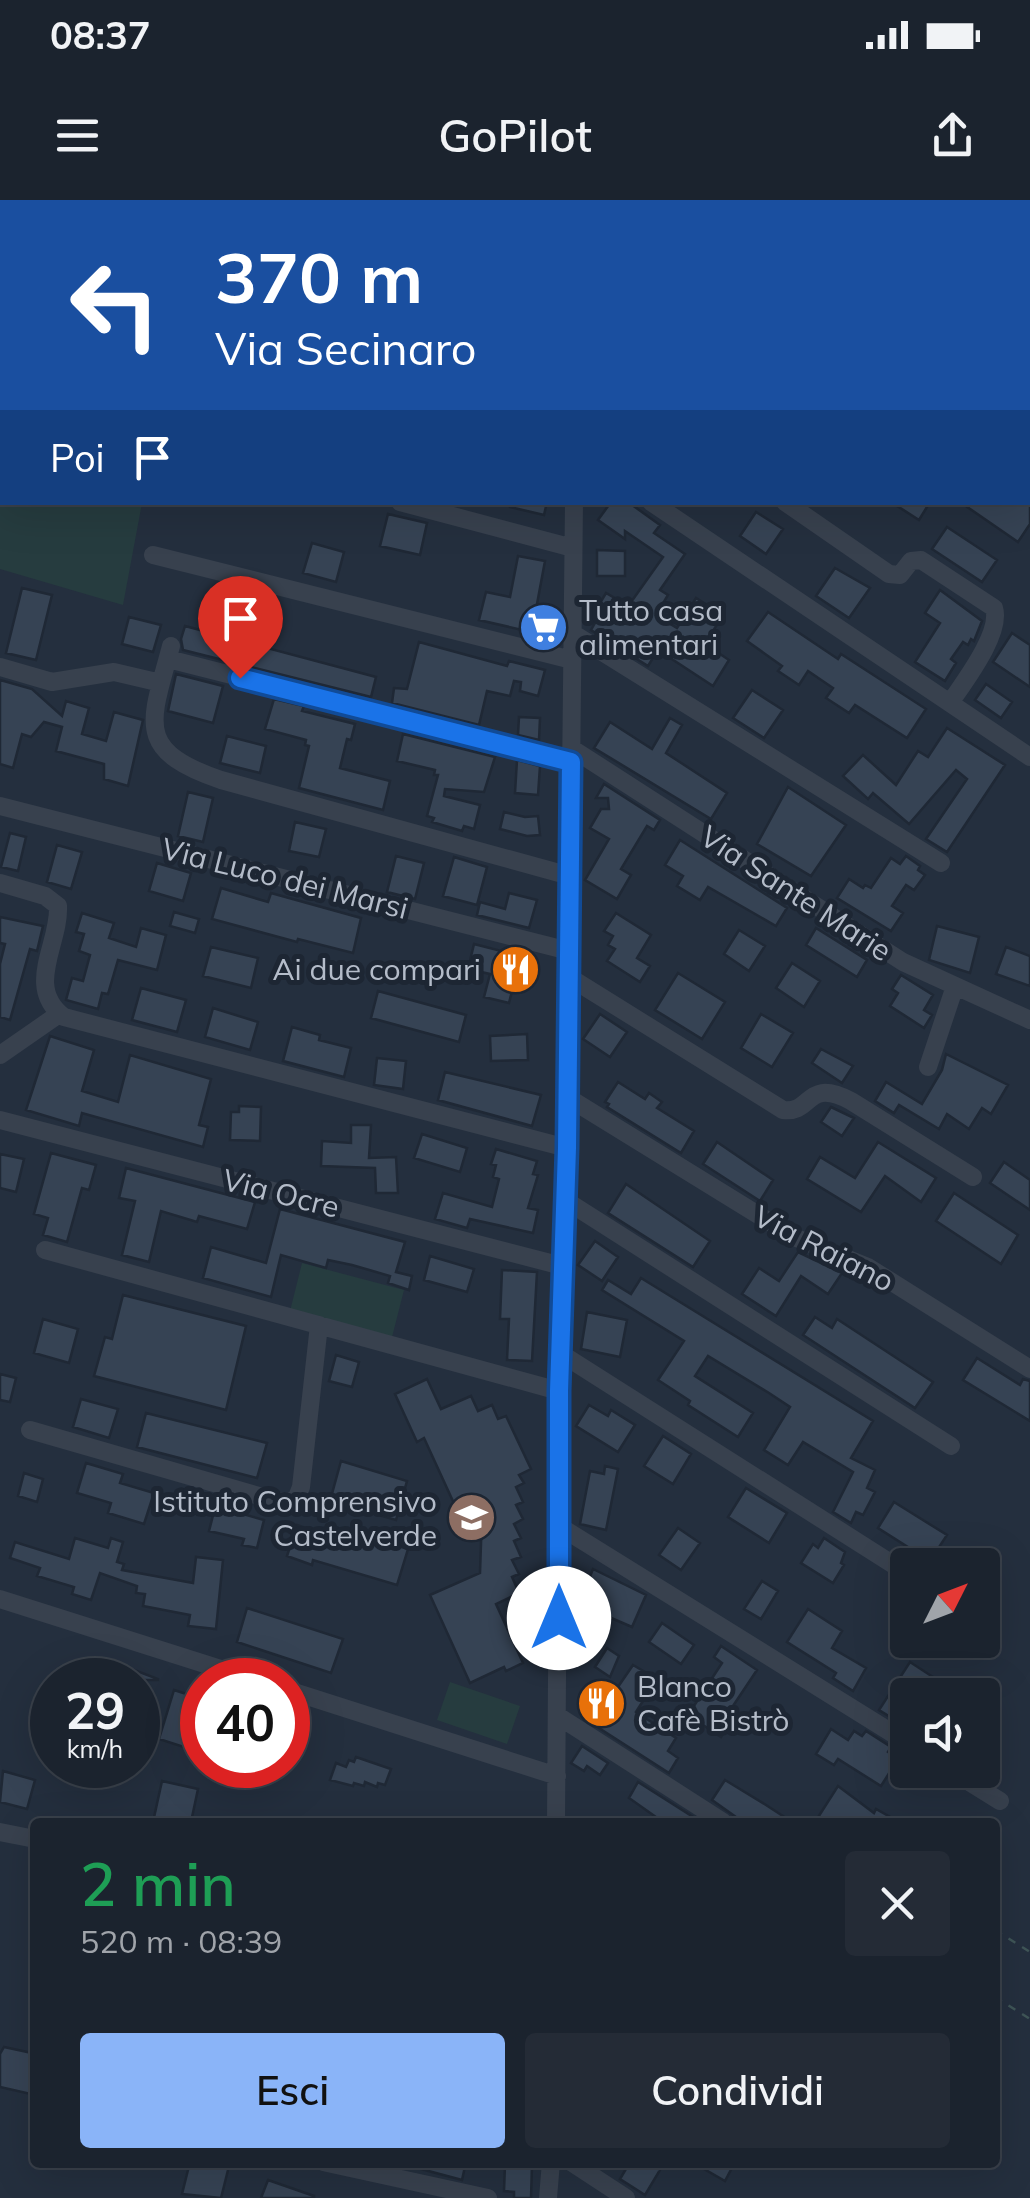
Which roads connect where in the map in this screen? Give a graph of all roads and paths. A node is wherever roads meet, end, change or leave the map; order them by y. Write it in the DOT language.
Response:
graph roads {
  1 [pos="411,505"];
  2 [pos="574,505"];
  3 [pos="654,505"];
  4 [pos="788,505"];
  5 [pos="574,548"];
  6 [pos="153,555"];
  7 [pos="572,632"];
  8 [pos="572,660"];
  9 [pos="0,667"];
  10 [pos="161,683"];
  11 [pos="950,703"];
  12 [pos="571,755"];
  13 [pos="1030,757"];
  14 [pos="0,806"];
  15 [pos="941,864"];
  16 [pos="570,876"];
  17 [pos="0,884"];
  18 [pos="570,950"];
  19 [pos="569,977"];
  20 [pos="955,986"];
  21 [pos="59,1014"];
  22 [pos="1030,1020"];
  23 [pos="0,1055"];
  24 [pos="928,1068"];
  25 [pos="567,1097"];
  26 [pos="0,1120"];
  27 [pos="567,1148"];
  28 [pos="973,1177"];
  29 [pos="565,1200"];
  30 [pos="45,1250"];
  31 [pos="562,1266"];
  32 [pos="319,1325"];
  33 [pos="560,1352"];
  34 [pos="1030,1368"];
  35 [pos="559,1391"];
  36 [pos="30,1430"];
  37 [pos="951,1446"];
  38 [pos="560,1526"];
  39 [pos="890,1563"];
  40 [pos="0,1600"];
  41 [pos="185,1658"];
  42 [pos="310,1697"];
  43 [pos="558,1716"];
  44 [pos="890,1732"];
  45 [pos="557,1776"];
  46 [pos="979,1788"];
  47 [pos="1000,1801"];
  48 [pos="556,1818"];
  49 [pos="717,1818"];
  50 [pos="0,1832"];
  51 [pos="30,1839"];
  52 [pos="1000,1933"];
  53 [pos="1030,1952"];
  54 [pos="1000,2001"];
  55 [pos="1030,2019"];
  56 [pos="350,2168"];
  57 [pos="551,2168"];
  58 [pos="580,2168"];
  59 [pos="488,2198"];
  60 [pos="548,2198"];
  61 [pos="626,2198"];
  1 -- 5 [label="street"];
  2 -- 5 [label="street"];
  3 -- 11 [label="street"];
  4 -- 11 [label="street"];
  5 -- 7 [label="street"];
  6 -- 8 [label="street"];
  7 -- 8 [label="street"];
  7 -- 15 [label="street"];
  8 -- 12 [label="street"];
  9 -- 10 [label="street"];
  10 -- 12 [label="street, Via Sante Marie"];
  10 -- 16 [label="street"];
  11 -- 13 [label="street"];
  12 -- 16 [label="street"];
  12 -- 20 [label="street, Via Sante Marie"];
  14 -- 18 [label="street, Via Luco dei Marsi"];
  16 -- 18 [label="street"];
  17 -- 21 [label="street"];
  18 -- 19 [label="street"];
  19 -- 25 [label="street"];
  19 -- 28 [label="street"];
  20 -- 22 [label="street, Via Sante Marie"];
  20 -- 24 [label="street"];
  21 -- 23 [label="street"];
  21 -- 27 [label="street"];
  25 -- 27 [label="street"];
  25 -- 34 [label="street, Via Raiano"];
  26 -- 31 [label="street, Via Ocre"];
  27 -- 29 [label="street"];
  29 -- 31 [label="street"];
  29 -- 37 [label="street"];
  30 -- 32 [label="street"];
  31 -- 33 [label="street"];
  32 -- 35 [label="street"];
  32 -- 36 [label="street"];
  33 -- 35 [label="street"];
  33 -- 39 [label="street"];
  35 -- 38 [label="street"];
  38 -- 43 [label="street"];
  38 -- 44 [label="street"];
  40 -- 41 [label="street"];
  42 -- 45 [label="street"];
  43 -- 45 [label="street"];
  43 -- 49 [label="street"];
  45 -- 48 [label="street"];
  46 -- 47 [label="street"];
  50 -- 51 [label="street"];
  52 -- 53 [label="path"];
  54 -- 55 [label="path"];
  56 -- 59 [label="street"];
  57 -- 60 [label="street"];
  58 -- 61 [label="street"];
}
